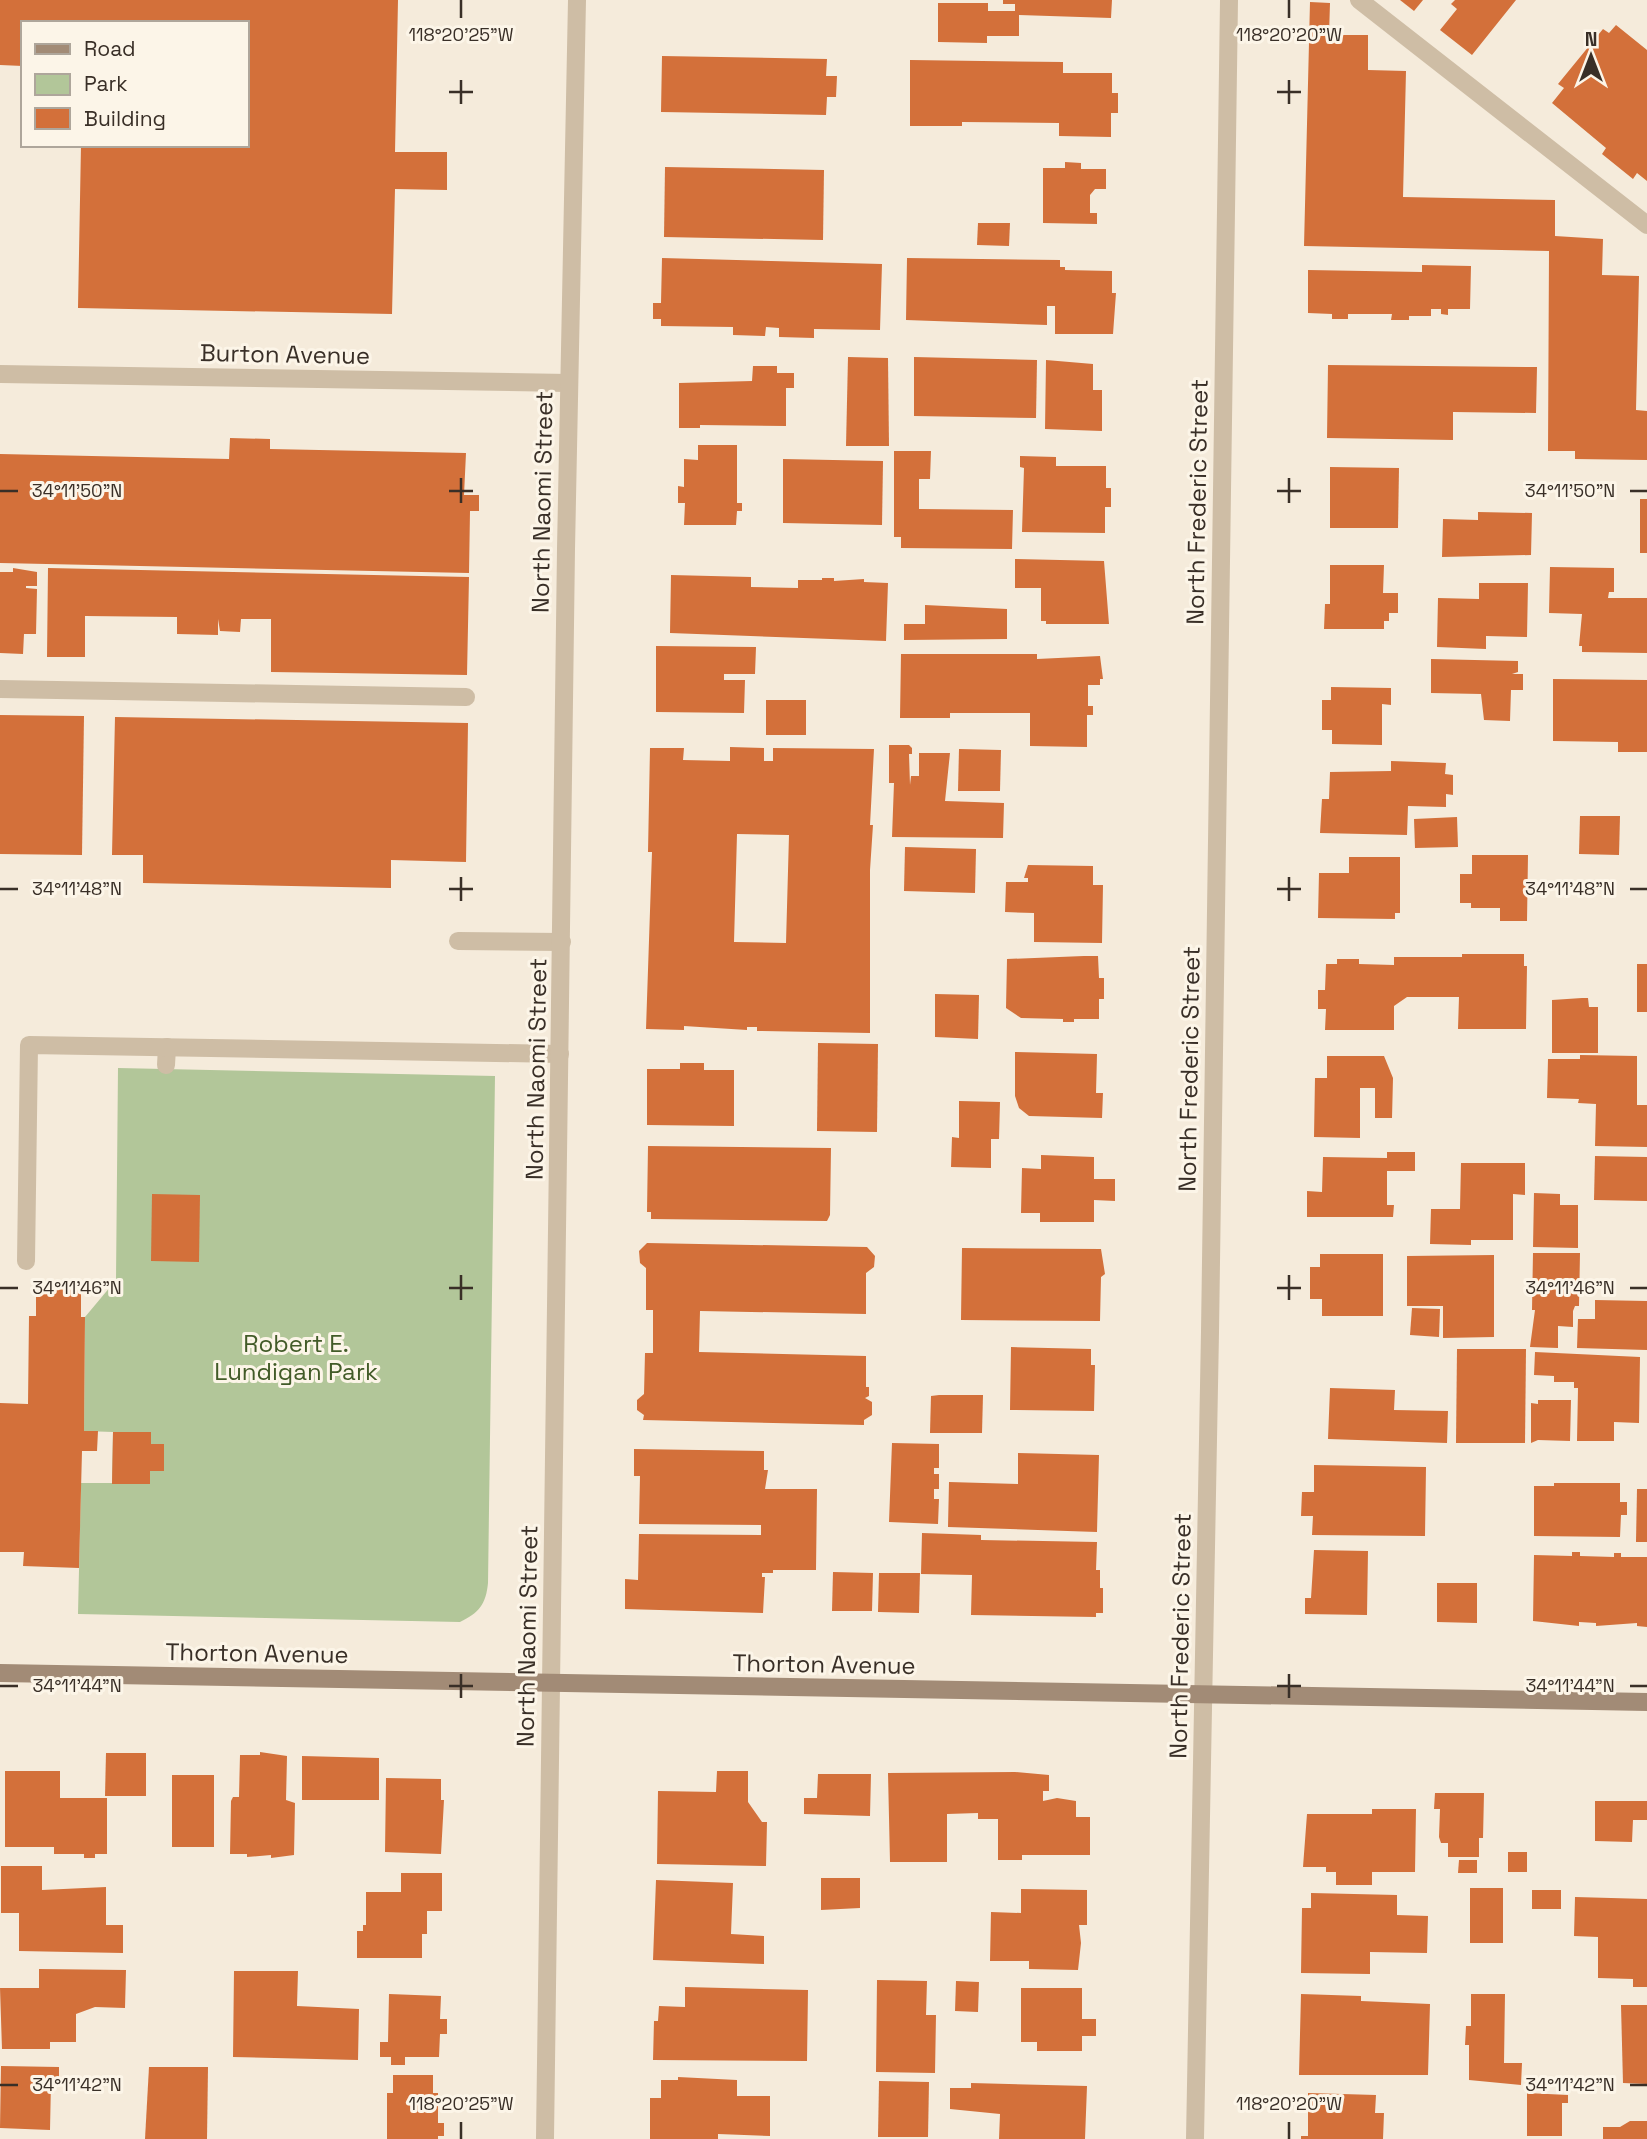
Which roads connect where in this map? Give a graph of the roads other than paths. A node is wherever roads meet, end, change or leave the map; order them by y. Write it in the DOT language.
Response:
graph roads {
  1 [pos="577,0"];
  2 [pos="1229,0"];
  3 [pos="1359,0"];
  4 [pos="1647,225"];
  5 [pos="0,374"];
  6 [pos="569,383"];
  7 [pos="0,689"];
  8 [pos="466,697"];
  9 [pos="458,941"];
  10 [pos="562,942"];
  11 [pos="560,1054"];
  12 [pos="26,1261"];
  13 [pos="0,1673"];
  14 [pos="551,1683"];
  15 [pos="1204,1696"];
  16 [pos="1647,1702"];
  17 [pos="545,2139"];
  18 [pos="1195,2139"];
  1 -- 6 [label="street, North Naomi Street"];
  2 -- 15 [label="street, North Frederic Street"];
  3 -- 4 [label="street"];
  5 -- 6 [label="street, Burton Avenue"];
  6 -- 10 [label="street, North Naomi Street"];
  7 -- 8 [label="street"];
  9 -- 10 [label="street"];
  10 -- 11 [label="street, North Naomi Street"];
  11 -- 12 [label="street"];
  11 -- 14 [label="street, North Naomi Street"];
  13 -- 14 [label="street, Thorton Avenue"];
  14 -- 15 [label="street, Thorton Avenue"];
  14 -- 17 [label="street, North Naomi Street"];
  15 -- 16 [label="street, Thorton Avenue"];
  15 -- 18 [label="street, North Frederic Street"];
}
